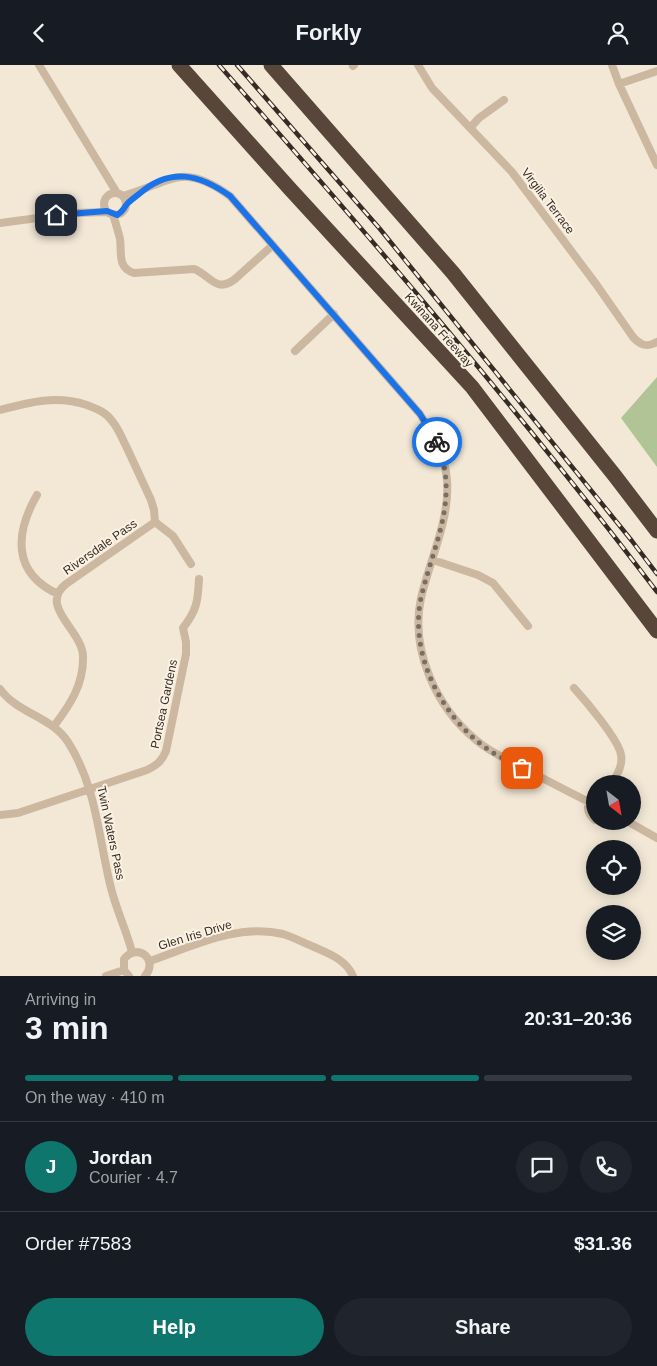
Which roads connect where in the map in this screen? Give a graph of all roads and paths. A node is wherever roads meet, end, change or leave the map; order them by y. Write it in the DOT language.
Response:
graph roads {
  1 [pos="39,65"];
  2 [pos="171,65"];
  3 [pos="179,65"];
  4 [pos="271,65"];
  5 [pos="418,65"];
  6 [pos="612,65"];
  7 [pos="657,71"];
  8 [pos="619,85"];
  9 [pos="504,100"];
  10 [pos="470,128"];
  11 [pos="657,165"];
  12 [pos="100,167"];
  13 [pos="144,190"];
  14 [pos="291,190"];
  15 [pos="120,194"];
  16 [pos="107,196"];
  17 [pos="125,208"];
  18 [pos="108,210"];
  19 [pos="0,223"];
  20 [pos="118,230"];
  21 [pos="273,245"];
  22 [pos="334,314"];
  23 [pos="657,342"];
  24 [pos="295,351"];
  25 [pos="0,410"];
  26 [pos="37,495"];
  27 [pos="155,522"];
  28 [pos="657,531"];
  29 [pos="432,560"];
  30 [pos="191,564"];
  31 [pos="198,579"];
  32 [pos="58,594"];
  33 [pos="528,626"];
  34 [pos="657,631"];
  35 [pos="574,688"];
  36 [pos="0,689"];
  37 [pos="54,726"];
  38 [pos="616,775"];
  39 [pos="90,789"];
  40 [pos="586,800"];
  41 [pos="0,815"];
  42 [pos="641,829"];
  43 [pos="657,838"];
  44 [pos="132,952"];
  45 [pos="150,961"];
  46 [pos="126,973"];
  47 [pos="106,976"];
  48 [pos="145,976"];
  49 [pos="354,976"];
  1 -- 12 [label="street"];
  2 -- 14 [label="highway"];
  3 -- 14 [label="highway, Kwinana Freeway"];
  4 -- 28 [label="highway"];
  5 -- 10 [label="street, Virgilia Terrace"];
  6 -- 8 [label="street"];
  7 -- 8 [label="street"];
  8 -- 11 [label="street"];
  9 -- 10 [label="street"];
  10 -- 23 [label="street, Virgilia Terrace"];
  12 -- 15 [label="street"];
  12 -- 16 [label="street"];
  13 -- 15 [label="street"];
  13 -- 17 [label="street"];
  13 -- 21 [label="street"];
  14 -- 34 [label="highway, Kwinana Freeway"];
  15 -- 16 [label="street"];
  15 -- 17 [label="street"];
  16 -- 18 [label="street"];
  17 -- 18 [label="street"];
  17 -- 20 [label="street"];
  18 -- 19 [label="street"];
  18 -- 20 [label="street"];
  20 -- 21 [label="street"];
  21 -- 22 [label="street"];
  22 -- 24 [label="street"];
  22 -- 29 [label="street"];
  25 -- 27 [label="street"];
  26 -- 32 [label="street"];
  27 -- 30 [label="street"];
  27 -- 32 [label="street, Riversdale Pass"];
  29 -- 33 [label="street"];
  29 -- 40 [label="street"];
  31 -- 39 [label="street, Portsea Gardens"];
  32 -- 37 [label="street"];
  35 -- 38 [label="street"];
  36 -- 37 [label="street, Twin Waters Pass"];
  37 -- 39 [label="street, Twin Waters Pass"];
  39 -- 41 [label="street, Portsea Gardens"];
  39 -- 44 [label="street, Twin Waters Pass"];
  42 -- 43 [label="street"];
  44 -- 45 [label="street"];
  44 -- 46 [label="street"];
  45 -- 48 [label="street"];
  45 -- 49 [label="street, Glen Iris Drive"];
  46 -- 47 [label="street"];
}
